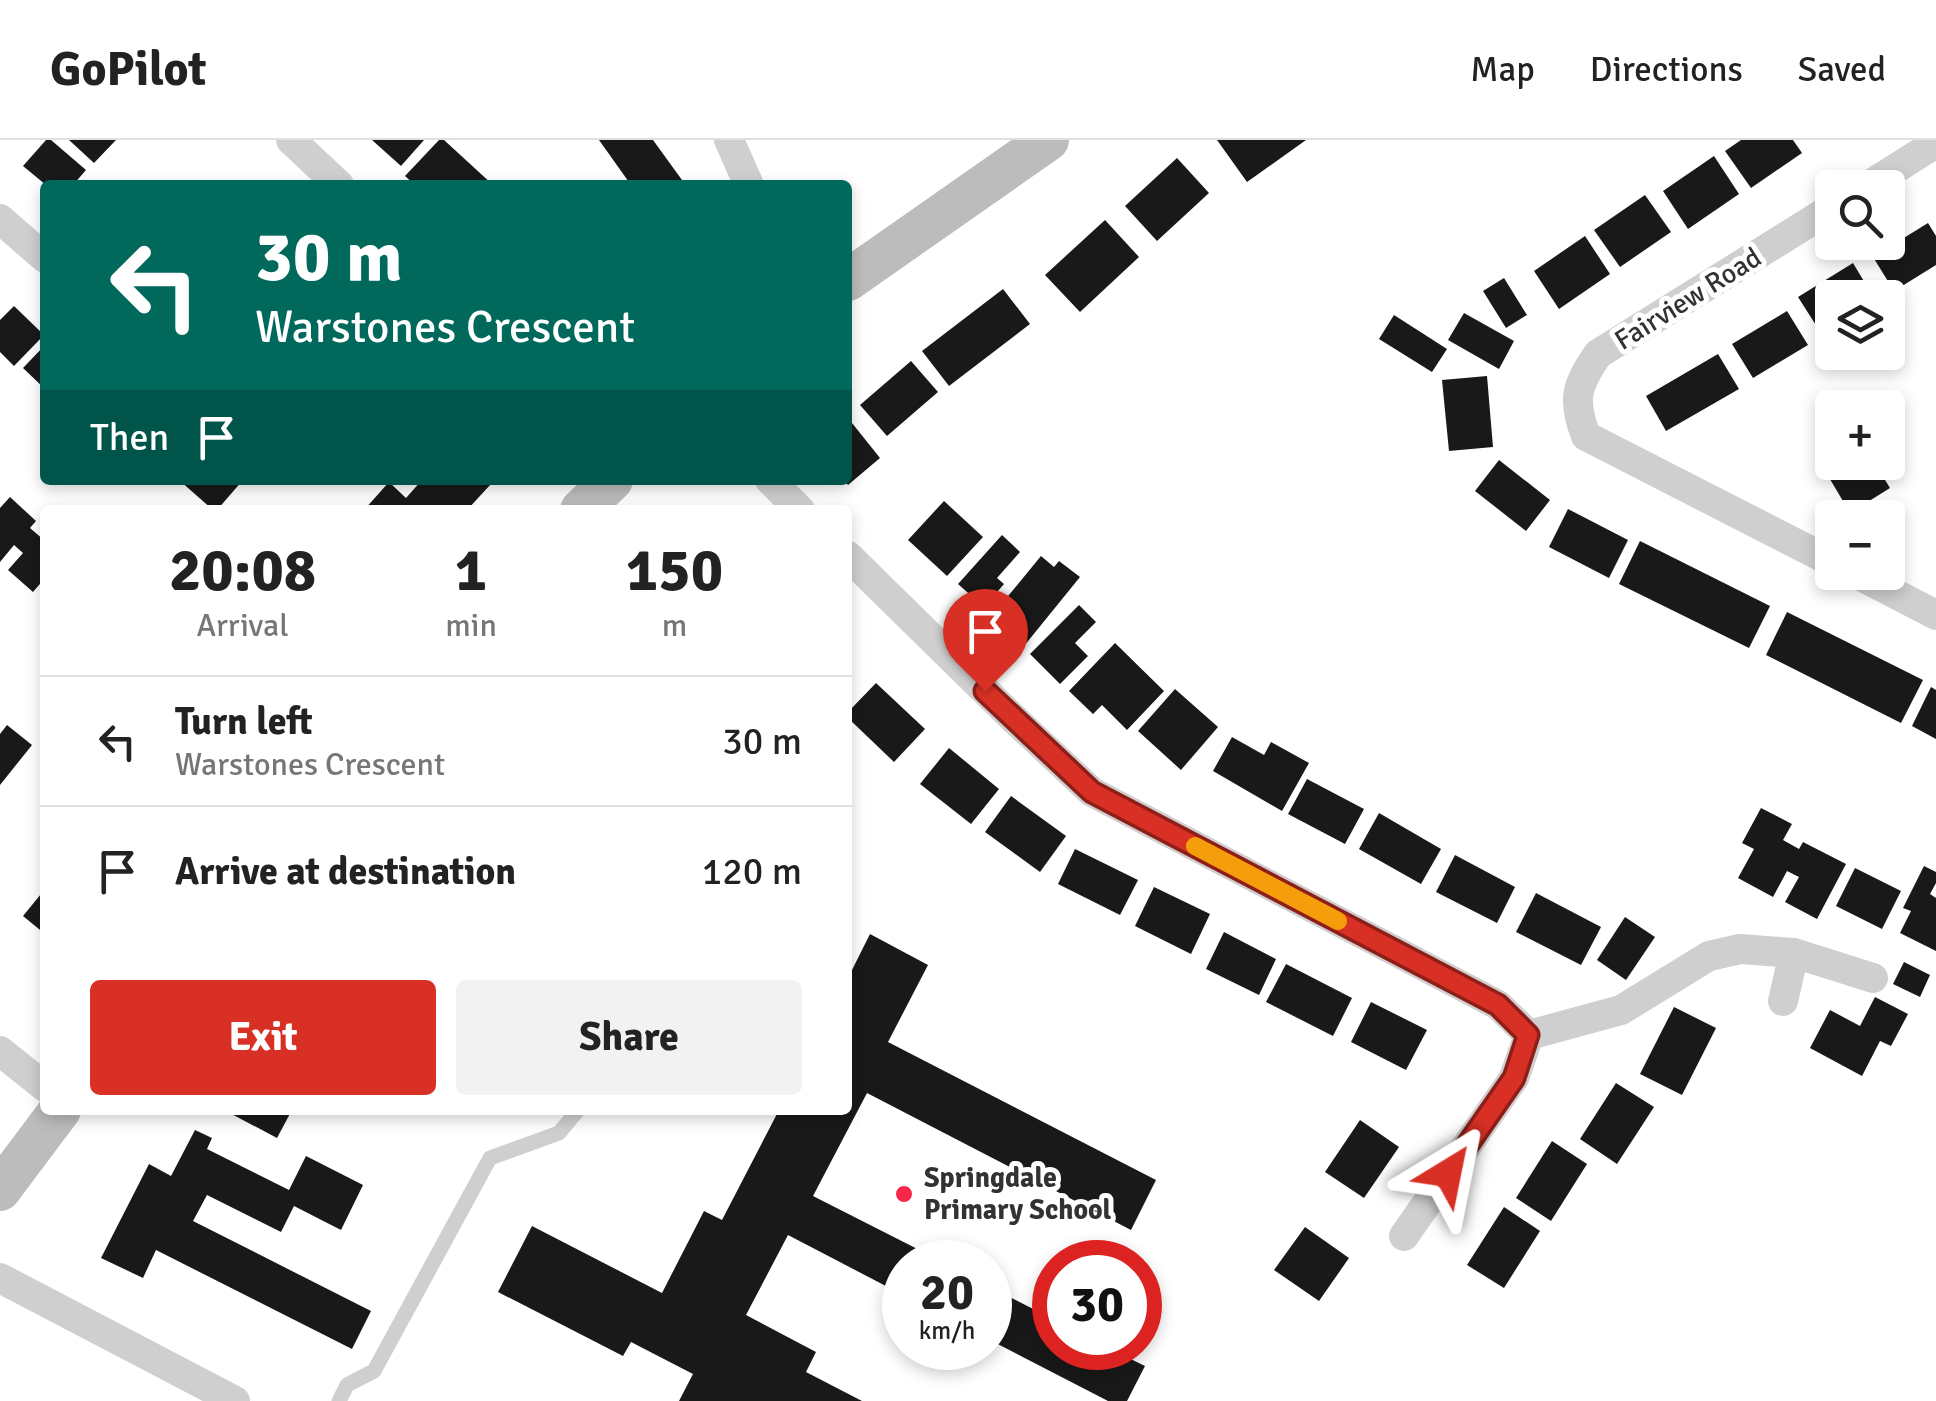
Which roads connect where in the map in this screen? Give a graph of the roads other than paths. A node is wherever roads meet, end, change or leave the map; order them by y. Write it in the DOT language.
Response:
graph roads {
  1 [pos="292,140"];
  2 [pos="729,140"];
  3 [pos="1048,140"];
  4 [pos="1936,143"];
  5 [pos="1893,170"];
  6 [pos="333,180"];
  7 [pos="747,180"];
  8 [pos="0,219"];
  9 [pos="1815,219"];
  10 [pos="40,254"];
  11 [pos="852,277"];
  12 [pos="607,485"];
  13 [pos="775,485"];
  14 [pos="587,505"];
  15 [pos="795,505"];
  16 [pos="1815,553"];
  17 [pos="852,560"];
  18 [pos="1889,590"];
  19 [pos="1936,614"];
  20 [pos="1794,954"];
  21 [pos="1873,978"];
  22 [pos="1783,1001"];
  23 [pos="1528,1035"];
  24 [pos="0,1051"];
  25 [pos="40,1083"];
  26 [pos="56,1115"];
  27 [pos="574,1115"];
  28 [pos="0,1190"];
  29 [pos="1404,1236"];
  30 [pos="0,1278"];
  31 [pos="235,1401"];
  32 [pos="339,1401"];
  1 -- 6 [label="street"];
  2 -- 7 [label="street"];
  3 -- 11 [label="street"];
  4 -- 5 [label="street"];
  8 -- 10 [label="street"];
  9 -- 16 [label="street, Fairview Road"];
  12 -- 14 [label="street"];
  13 -- 15 [label="street"];
  17 -- 23 [label="street"];
  18 -- 19 [label="street"];
  20 -- 21 [label="street"];
  20 -- 22 [label="street"];
  20 -- 23 [label="street"];
  23 -- 29 [label="street"];
  24 -- 25 [label="street"];
  26 -- 28 [label="street"];
  27 -- 32 [label="lane"];
  30 -- 31 [label="street"];
}
